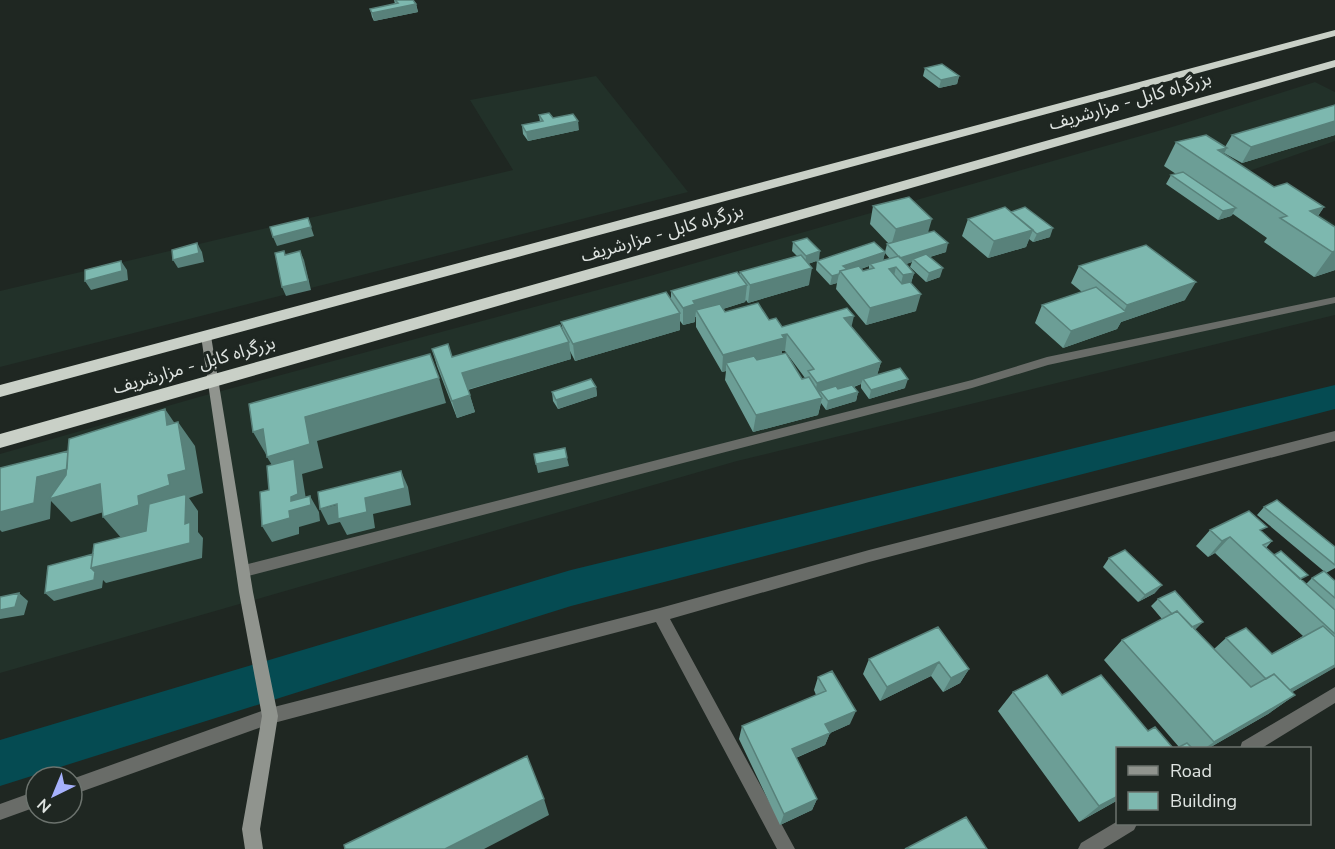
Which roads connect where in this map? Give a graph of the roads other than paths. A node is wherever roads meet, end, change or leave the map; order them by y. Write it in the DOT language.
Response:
graph roads {
  1 [pos="1335,33"];
  2 [pos="1335,63"];
  3 [pos="1335,300"];
  4 [pos="206,336"];
  5 [pos="214,379"];
  6 [pos="0,391"];
  7 [pos="1335,436"];
  8 [pos="0,441"];
  9 [pos="244,571"];
  10 [pos="660,615"];
  11 [pos="1335,694"];
  12 [pos="270,716"];
  13 [pos="1250,747"];
  14 [pos="84,783"];
  15 [pos="24,804"];
  16 [pos="0,812"];
  17 [pos="1126,825"];
  18 [pos="254,849"];
  19 [pos="786,849"];
  20 [pos="1088,849"];
  1 -- 4 [label="highway, بزرگراه کابل - مزارشریف"];
  2 -- 5 [label="highway, بزرگراه کابل - مزارشریف"];
  3 -- 9 [label="street"];
  4 -- 5 [label="main road"];
  4 -- 6 [label="highway, بزرگراه کابل - مزارشریف"];
  5 -- 8 [label="highway, بزرگراه کابل - مزارشریف"];
  5 -- 9 [label="main road"];
  7 -- 10 [label="street"];
  9 -- 12 [label="main road"];
  10 -- 12 [label="street"];
  10 -- 19 [label="street"];
  11 -- 13 [label="street"];
  12 -- 14 [label="street"];
  12 -- 18 [label="main road"];
  15 -- 16 [label="street"];
  17 -- 20 [label="street"];
}
